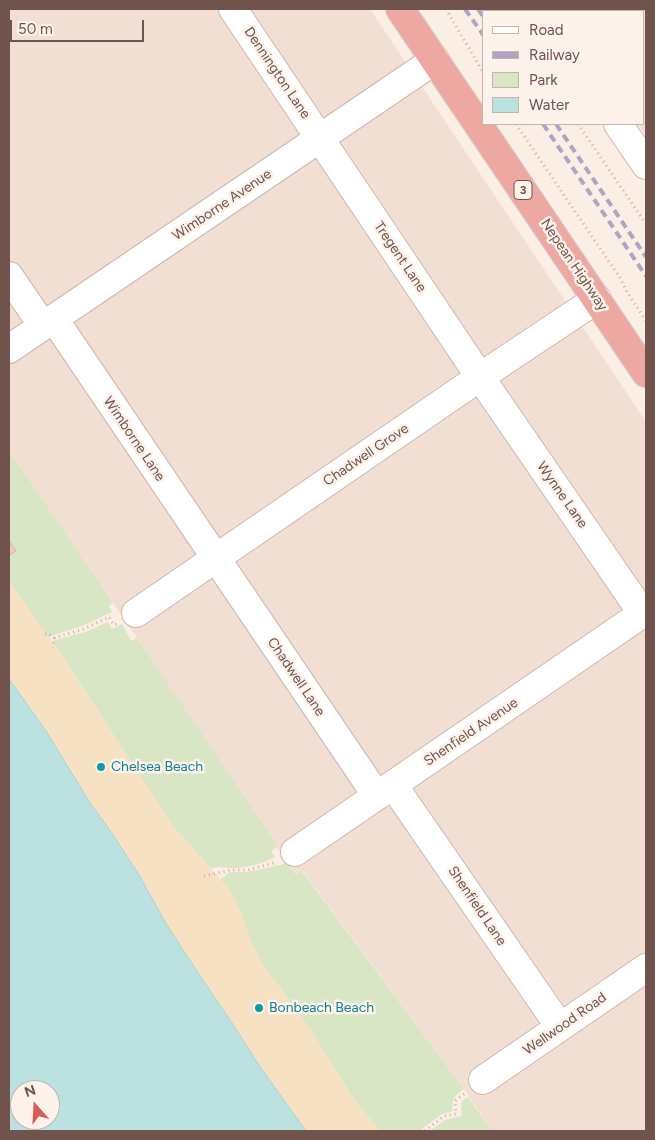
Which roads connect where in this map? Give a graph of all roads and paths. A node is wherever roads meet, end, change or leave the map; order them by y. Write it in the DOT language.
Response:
graph roads {
  1 [pos="233,9"];
  2 [pos="400,9"];
  3 [pos="446,9"];
  4 [pos="435,60"];
  5 [pos="482,71"];
  6 [pos="517,125"];
  7 [pos="579,125"];
  8 [pos="619,125"];
  9 [pos="321,137"];
  10 [pos="646,165"];
  11 [pos="646,224"];
  12 [pos="9,276"];
  13 [pos="597,299"];
  14 [pos="646,321"];
  15 [pos="48,322"];
  16 [pos="9,349"];
  17 [pos="646,372"];
  18 [pos="480,376"];
  19 [pos="215,558"];
  20 [pos="129,617"];
  21 [pos="643,619"];
  22 [pos="45,634"];
  23 [pos="54,638"];
  24 [pos="53,648"];
  25 [pos="385,790"];
  26 [pos="286,854"];
  27 [pos="204,876"];
  28 [pos="646,968"];
  29 [pos="560,1027"];
  30 [pos="476,1086"];
  31 [pos="424,1131"];
  1 -- 9 [label="street, Dennington Lane"];
  2 -- 4 [label="highway, Nepean Highway / 3"];
  3 -- 5 [label="path"];
  4 -- 9 [label="street, Wimborne Avenue"];
  4 -- 13 [label="highway, Nepean Highway / 3"];
  6 -- 14 [label="path"];
  7 -- 11 [label="path"];
  8 -- 10 [label="street"];
  9 -- 15 [label="street, Wimborne Avenue"];
  9 -- 18 [label="street, Tregent Lane"];
  12 -- 15 [label="street, Wimborne Lane"];
  13 -- 17 [label="highway, Nepean Highway / 3"];
  13 -- 18 [label="street, Chadwell Grove"];
  15 -- 16 [label="street, Wimborne Avenue"];
  15 -- 19 [label="street, Wimborne Lane"];
  18 -- 19 [label="street, Chadwell Grove"];
  18 -- 21 [label="street, Wynne Lane"];
  19 -- 20 [label="street, Chadwell Grove"];
  19 -- 25 [label="street, Chadwell Lane"];
  20 -- 23 [label="path"];
  21 -- 25 [label="street, Shenfield Avenue"];
  22 -- 23 [label="path"];
  23 -- 24 [label="path"];
  25 -- 26 [label="street, Shenfield Avenue"];
  25 -- 29 [label="street, Shenfield Lane"];
  26 -- 27 [label="path"];
  28 -- 29 [label="street, Wellwood Road"];
  29 -- 30 [label="street, Wellwood Road"];
  30 -- 31 [label="path"];
}
